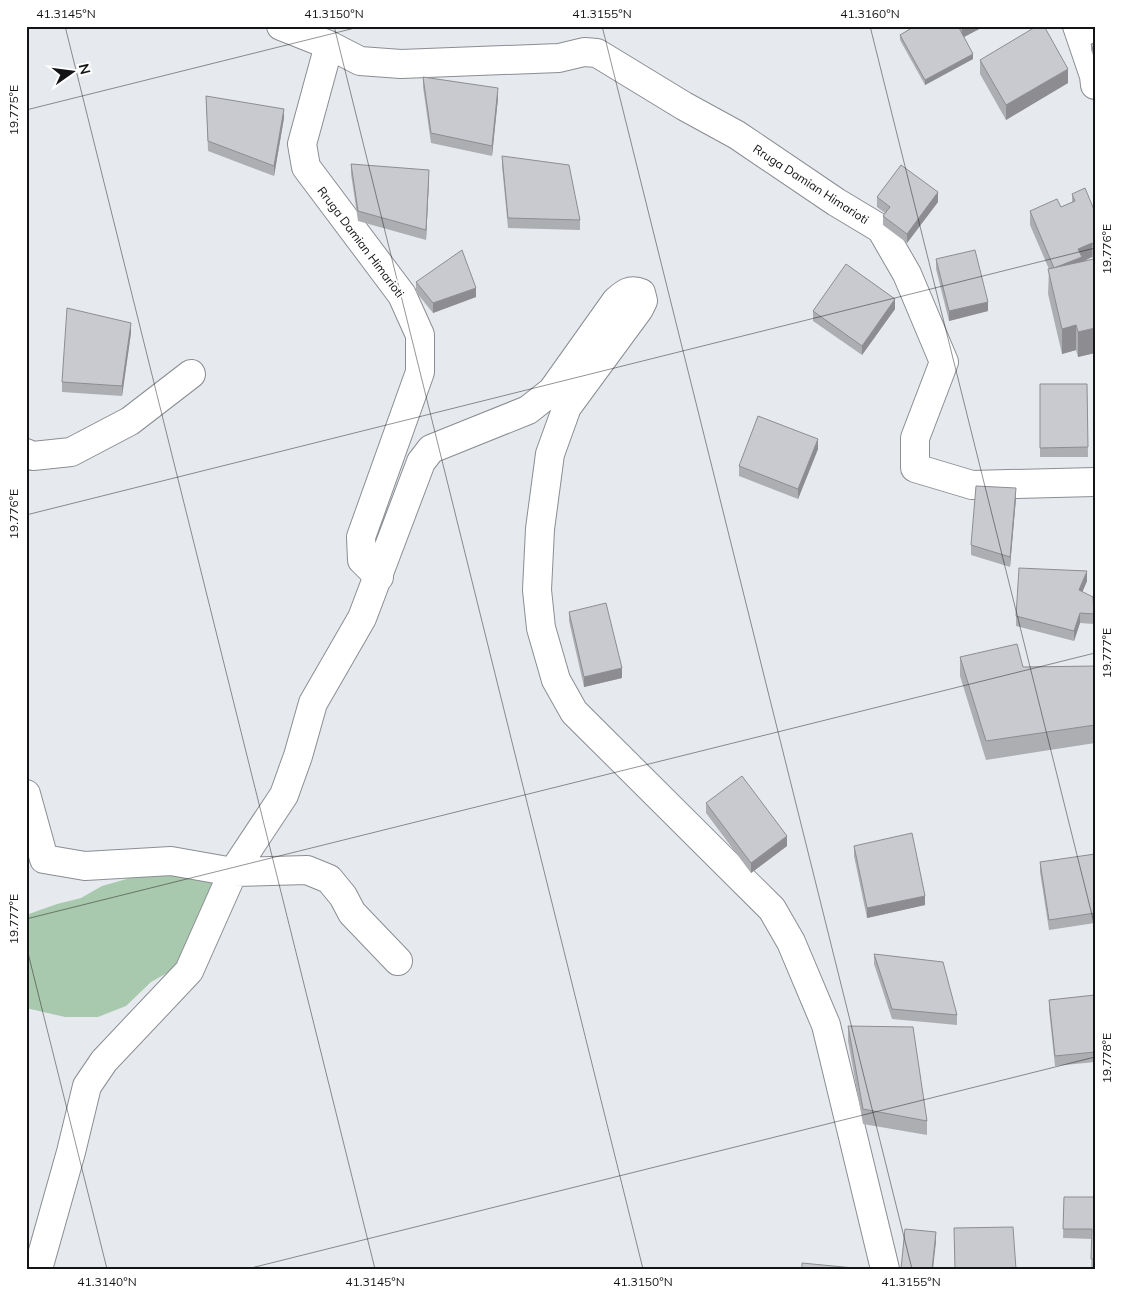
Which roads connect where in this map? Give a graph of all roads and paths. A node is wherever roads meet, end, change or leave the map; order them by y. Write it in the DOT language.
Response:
graph roads {
  1 [pos="281,26"];
  2 [pos="1077,26"];
  3 [pos="329,44"];
  4 [pos="1095,85"];
  5 [pos="191,374"];
  6 [pos="26,453"];
  7 [pos="1095,482"];
  8 [pos="379,577"];
  9 [pos="26,794"];
  10 [pos="233,872"];
  11 [pos="398,961"];
  12 [pos="38,1269"];
  13 [pos="885,1269"];
  1 -- 3 [label="street, Rruga Damian Himarioti"];
  2 -- 4 [label="street"];
  3 -- 7 [label="street, Rruga Damian Himarioti"];
  3 -- 8 [label="street, Rruga Damian Himarioti"];
  5 -- 6 [label="street"];
  8 -- 10 [label="street"];
  8 -- 13 [label="street"];
  9 -- 10 [label="street"];
  10 -- 11 [label="street"];
  10 -- 12 [label="street"];
}
